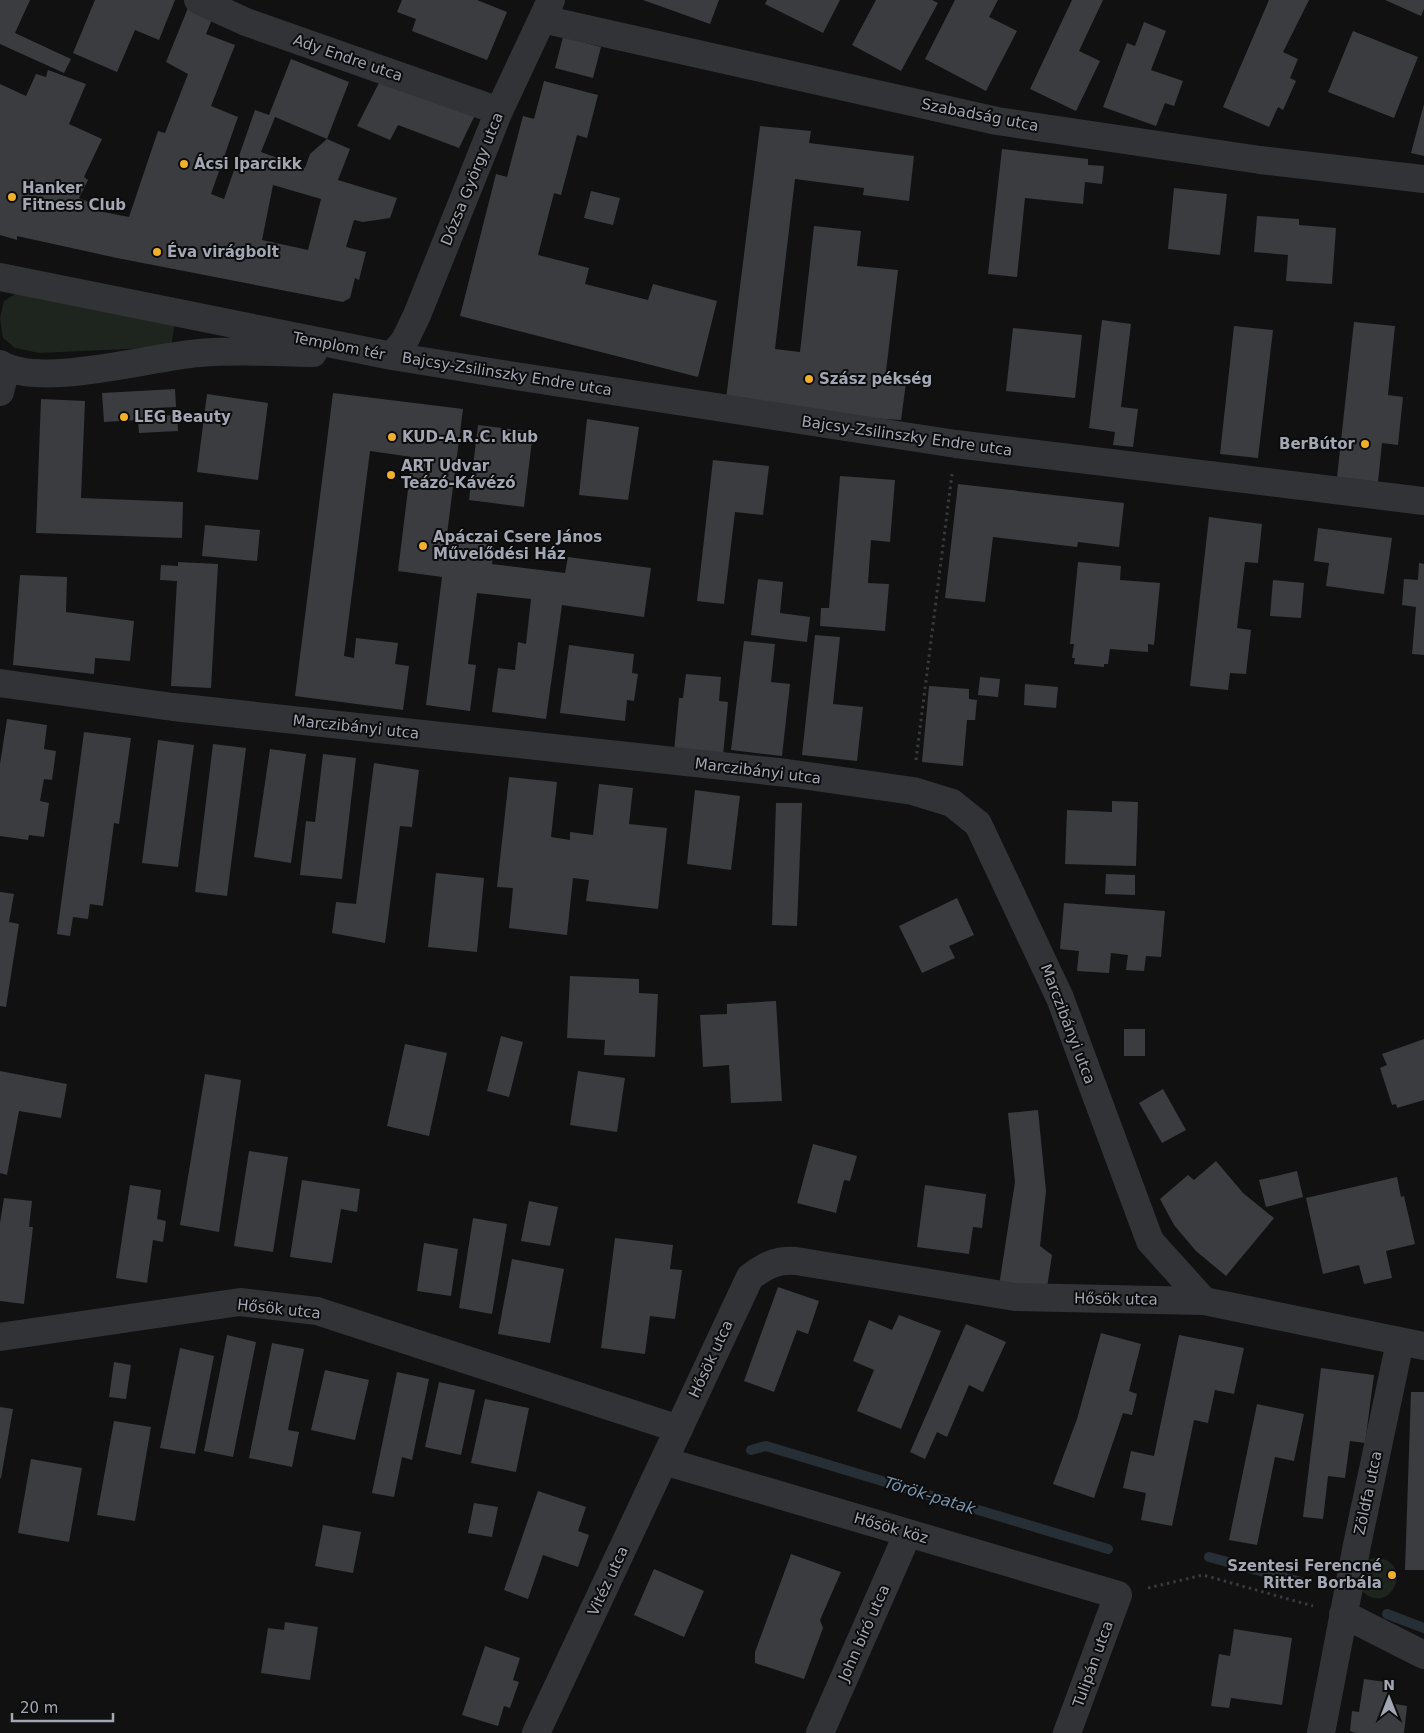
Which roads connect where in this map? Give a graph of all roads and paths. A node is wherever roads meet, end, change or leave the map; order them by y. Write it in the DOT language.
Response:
graph roads {
  1 [pos="198,0"];
  2 [pos="546,9"];
  3 [pos="500,111"];
  4 [pos="1424,179"];
  5 [pos="0,277"];
  6 [pos="205,319"];
  7 [pos="198,353"];
  8 [pos="392,356"];
  9 [pos="3,376"];
  10 [pos="956,444"];
  11 [pos="1424,501"];
  12 [pos="0,683"];
  13 [pos="912,791"];
  14 [pos="1204,1301"];
  15 [pos="0,1337"];
  16 [pos="1412,1344"];
  17 [pos="679,1429"];
  18 [pos="664,1461"];
  19 [pos="908,1533"];
  20 [pos="1118,1595"];
  21 [pos="1343,1614"];
  22 [pos="1424,1655"];
  23 [pos="536,1733"];
  24 [pos="820,1733"];
  25 [pos="1067,1733"];
  26 [pos="1321,1733"];
  1 -- 3 [label="street, Ady Endre utca"];
  2 -- 3 [label="street, Dózsa György utca"];
  2 -- 4 [label="street, Szabadság utca"];
  3 -- 8 [label="street, Dózsa György utca"];
  5 -- 6 [label="street, Templom tér"];
  6 -- 7 [label="street"];
  6 -- 8 [label="street, Templom tér"];
  7 -- 8 [label="street, Templom tér"];
  7 -- 9 [label="street, Templom tér"];
  8 -- 10 [label="street, Bajcsy-Zsilinszky Endre utca"];
  10 -- 11 [label="street, Bajcsy-Zsilinszky Endre utca"];
  10 -- 13 [label="path"];
  12 -- 13 [label="street, Marczibányi utca"];
  13 -- 14 [label="street, Marczibányi utca"];
  14 -- 16 [label="street, Hősök utca"];
  14 -- 17 [label="street, Hősök utca"];
  15 -- 17 [label="street, Hősök utca"];
  16 -- 21 [label="street, Zöldfa utca"];
  17 -- 18 [label="street, Vitéz utca"];
  18 -- 19 [label="street, Hősök köz"];
  18 -- 23 [label="street, Vitéz utca"];
  19 -- 20 [label="street, Hősök köz"];
  19 -- 24 [label="street, John bíró utca"];
  20 -- 21 [label="path"];
  20 -- 25 [label="street, Tulipán utca"];
  21 -- 22 [label="street"];
  21 -- 26 [label="street, Zöldfa utca"];
}
